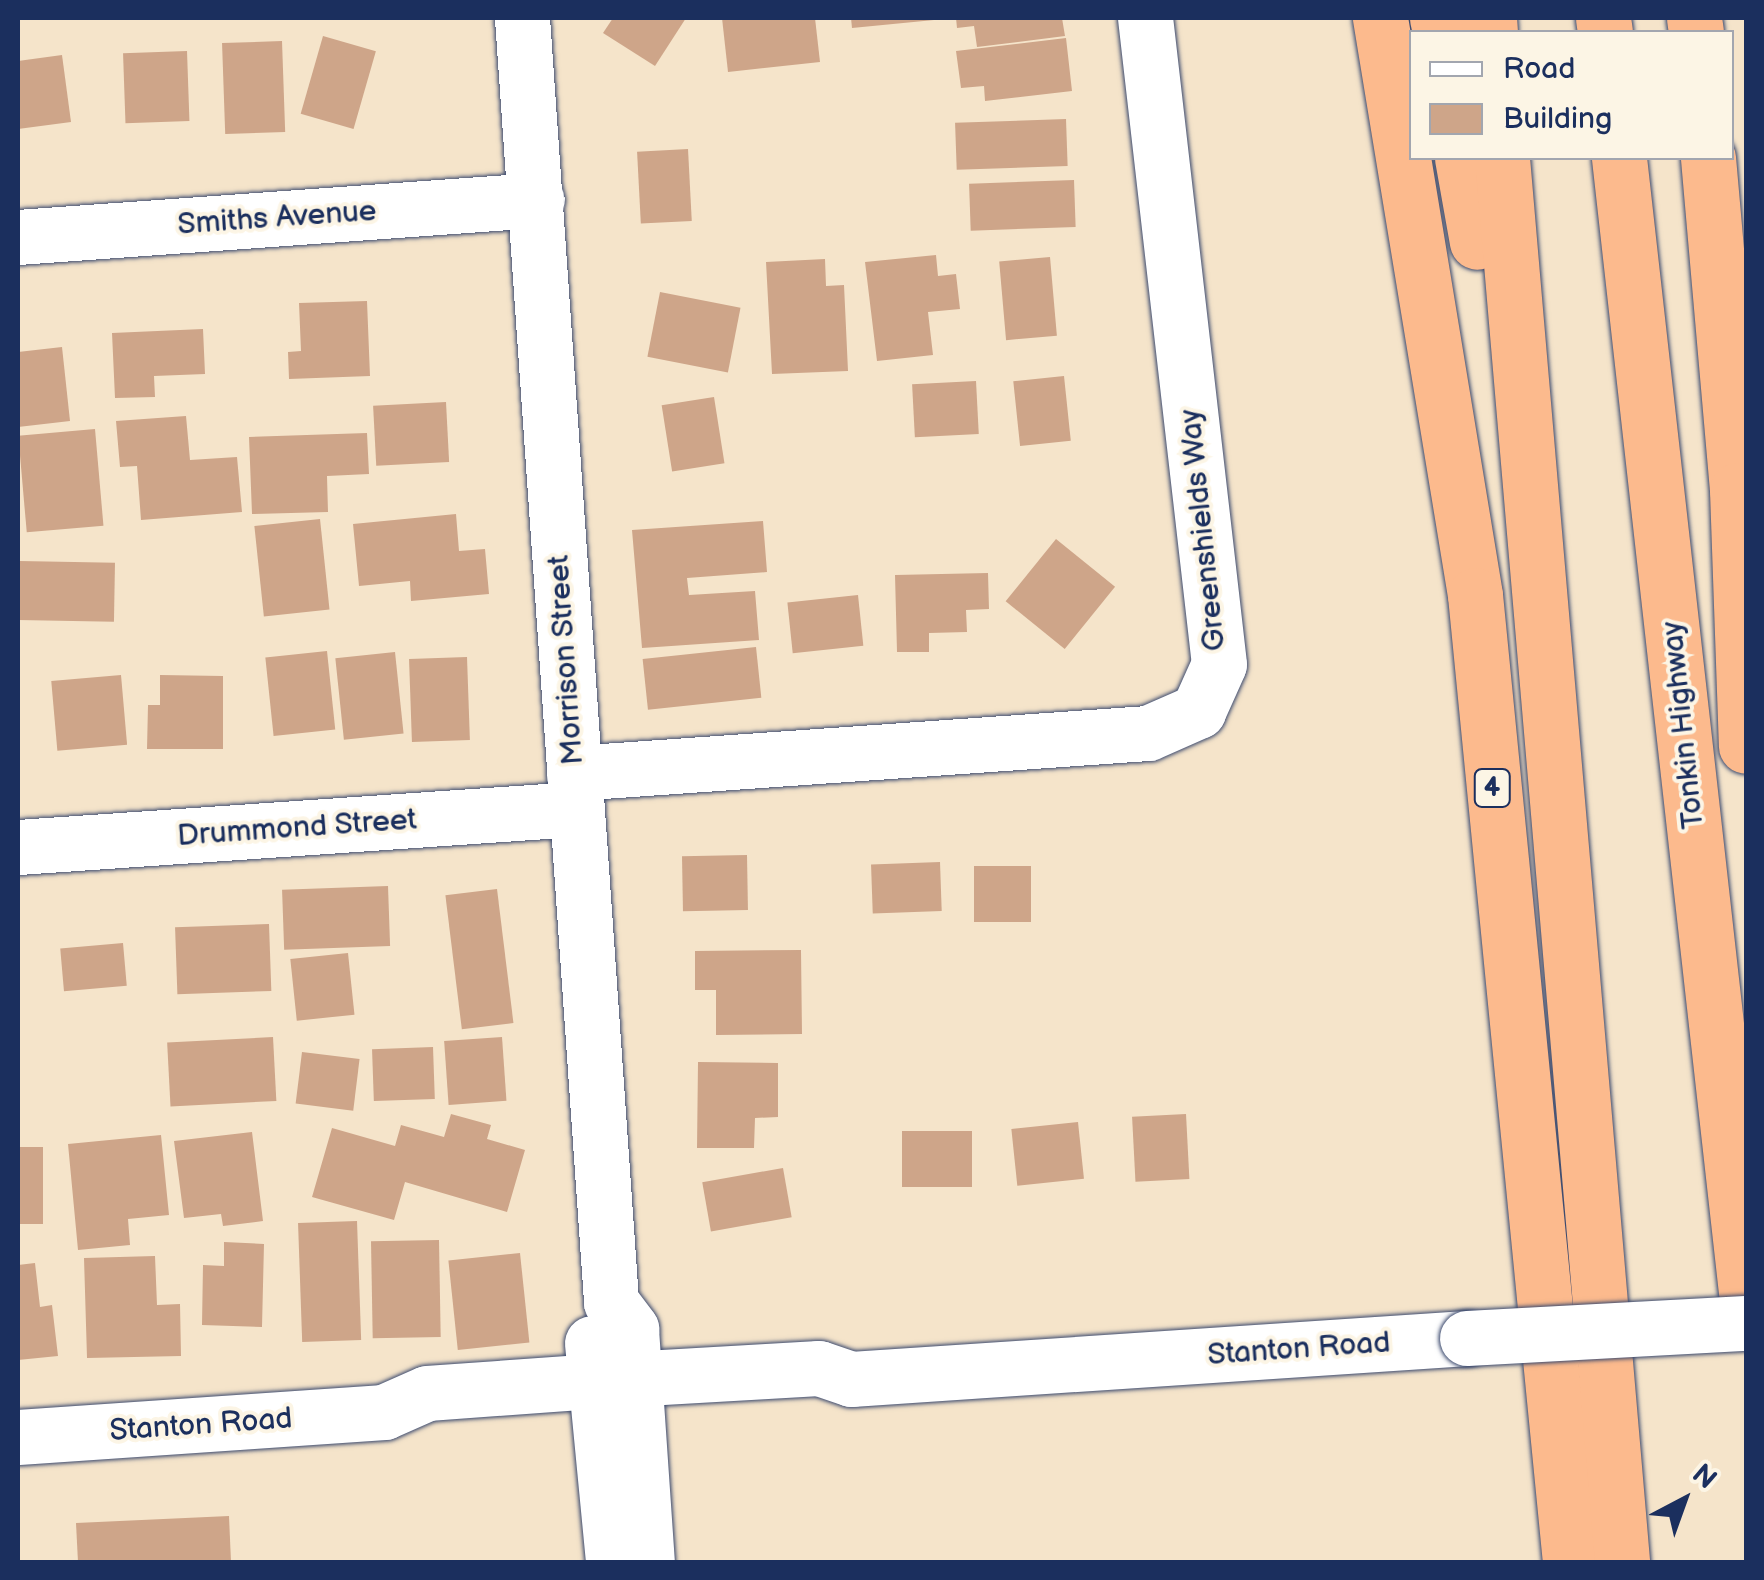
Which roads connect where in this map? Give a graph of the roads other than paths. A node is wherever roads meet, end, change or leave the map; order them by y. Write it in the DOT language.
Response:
graph roads {
  1 [pos="522,18"];
  2 [pos="1145,18"];
  3 [pos="1380,18"];
  4 [pos="1462,160"];
  5 [pos="1502,160"];
  6 [pos="1619,160"];
  7 [pos="1708,160"];
  8 [pos="537,200"];
  9 [pos="18,237"];
  10 [pos="1544,614"];
  11 [pos="1746,746"];
  12 [pos="575,791"];
  13 [pos="18,847"];
  14 [pos="1746,1292"];
  15 [pos="1746,1323"];
  16 [pos="616,1396"];
  17 [pos="18,1438"];
  18 [pos="612,1562"];
  19 [pos="647,1562"];
  20 [pos="1570,1562"];
  21 [pos="1622,1562"];
  1 -- 8 [label="street, Morrison Street"];
  2 -- 12 [label="street, Greenshields Way"];
  3 -- 20 [label="highway, 4"];
  4 -- 10 [label="highway"];
  5 -- 10 [label="highway"];
  6 -- 14 [label="highway, Tonkin Highway"];
  7 -- 11 [label="highway"];
  8 -- 9 [label="street, Smiths Avenue"];
  8 -- 12 [label="street, Morrison Street"];
  10 -- 21 [label="highway, 4"];
  12 -- 13 [label="street, Drummond Street"];
  12 -- 16 [label="street, Morrison Street"];
  15 -- 16 [label="street, Stanton Road, bridge"];
  16 -- 17 [label="street, Stanton Road"];
  16 -- 18 [label="street, Morrison Street"];
  16 -- 19 [label="street, Morrison Street"];
}
